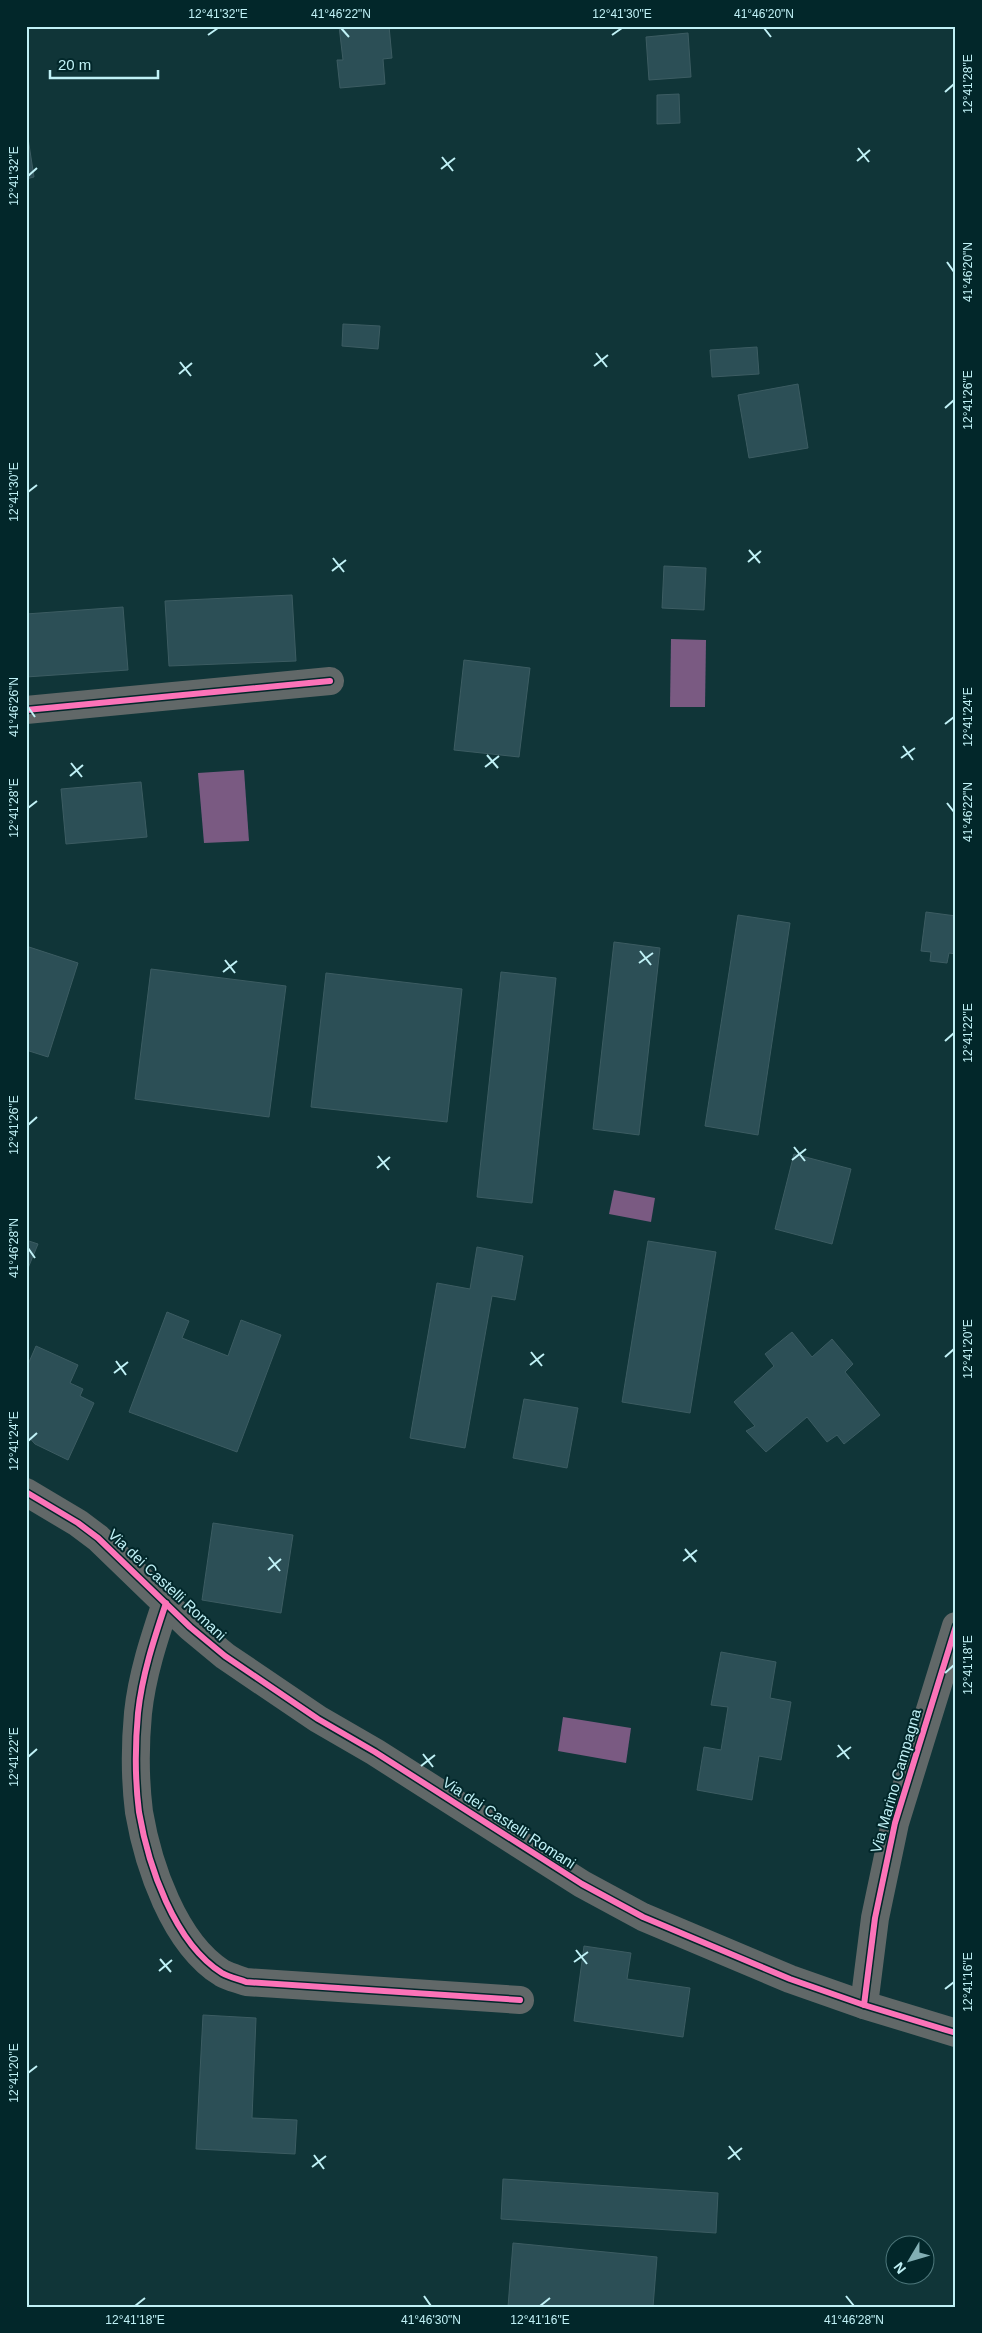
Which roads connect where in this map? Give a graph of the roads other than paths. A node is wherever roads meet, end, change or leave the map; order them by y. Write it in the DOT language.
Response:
graph roads {
  1 [pos="330,681"];
  2 [pos="26,710"];
  3 [pos="26,1492"];
  4 [pos="166,1603"];
  5 [pos="956,1626"];
  6 [pos="520,2000"];
  7 [pos="864,2004"];
  8 [pos="956,2033"];
  1 -- 2 [label="street"];
  3 -- 4 [label="street, Via dei Castelli Romani"];
  4 -- 6 [label="street"];
  4 -- 7 [label="street, Via dei Castelli Romani"];
  5 -- 7 [label="street, Via Marino Campagna"];
  7 -- 8 [label="street, Via dei Castelli Romani"];
}
